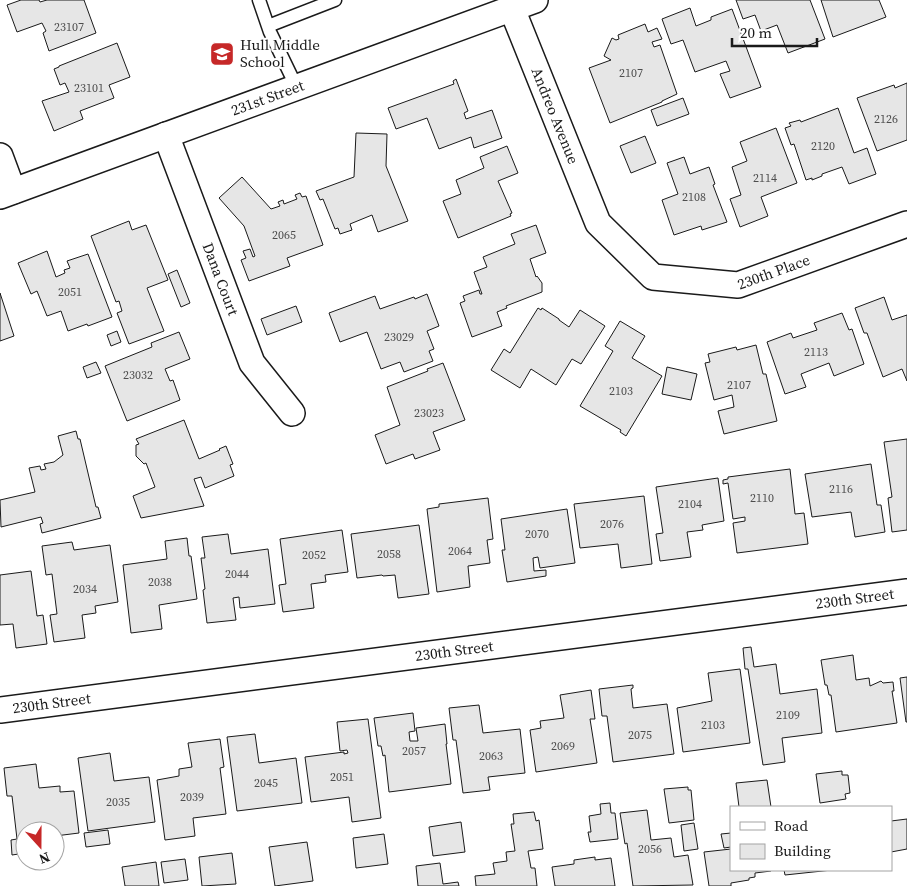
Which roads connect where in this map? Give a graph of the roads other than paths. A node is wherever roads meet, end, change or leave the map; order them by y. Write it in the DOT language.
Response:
graph roads {
  1 [pos="259,0"];
  2 [pos="335,0"];
  3 [pos="535,0"];
  4 [pos="512,9"];
  5 [pos="268,26"];
  6 [pos="297,88"];
  7 [pos="166,135"];
  8 [pos="0,156"];
  9 [pos="6,193"];
  10 [pos="598,223"];
  11 [pos="907,224"];
  12 [pos="292,413"];
  13 [pos="907,592"];
  14 [pos="0,710"];
  1 -- 5 [label="lane"];
  2 -- 5 [label="lane"];
  3 -- 4 [label="street, 231st Street"];
  4 -- 6 [label="street, 231st Street"];
  4 -- 10 [label="street, Andreo Avenue"];
  5 -- 6 [label="lane"];
  6 -- 7 [label="street, 231st Street"];
  7 -- 9 [label="street, 231st Street"];
  7 -- 12 [label="street, Dana Court"];
  8 -- 9 [label="street"];
  10 -- 11 [label="street, 230th Place"];
  13 -- 14 [label="street, 230th Street"];
}
